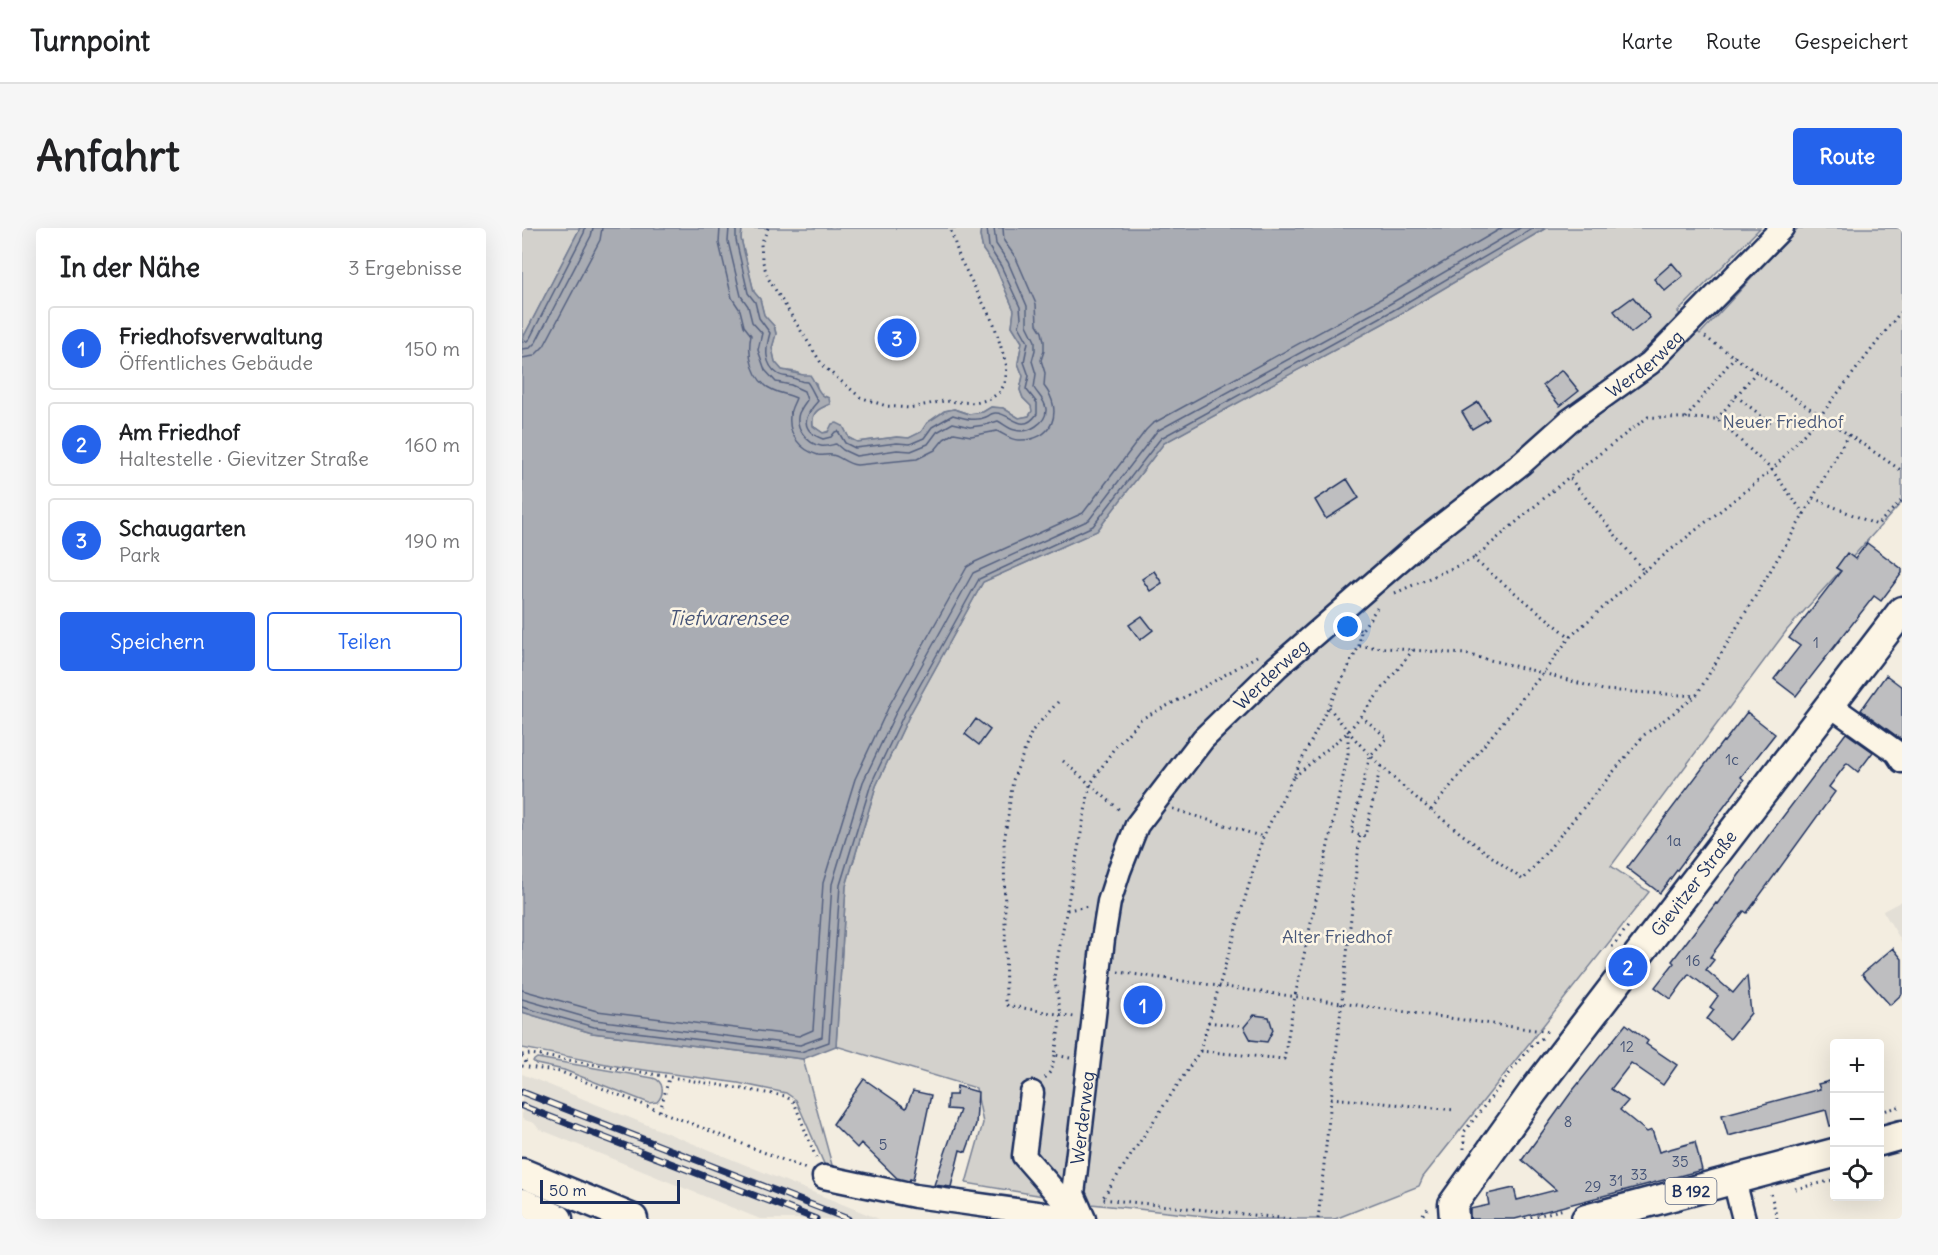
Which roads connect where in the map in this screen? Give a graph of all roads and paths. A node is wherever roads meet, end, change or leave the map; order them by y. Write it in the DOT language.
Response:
graph roads {
  1 [pos="768,228"];
  2 [pos="950,228"];
  3 [pos="1782,228"];
  4 [pos="1902,310"];
  5 [pos="1700,334"];
  6 [pos="1735,356"];
  7 [pos="1757,371"];
  8 [pos="1737,396"];
  9 [pos="1821,415"];
  10 [pos="1686,418"];
  11 [pos="1717,419"];
  12 [pos="1772,424"];
  13 [pos="1849,434"];
  14 [pos="1772,470"];
  15 [pos="1902,471"];
  16 [pos="1569,477"];
  17 [pos="1813,498"];
  18 [pos="1902,500"];
  19 [pos="1804,514"];
  20 [pos="1473,559"];
  21 [pos="1644,571"];
  22 [pos="1386,597"];
  23 [pos="1379,606"];
  24 [pos="1902,611"];
  25 [pos="1347,621"];
  26 [pos="1361,631"];
  27 [pos="1570,637"];
  28 [pos="1359,646"];
  29 [pos="1413,650"];
  30 [pos="1543,673"];
  31 [pos="1696,696"];
  32 [pos="1058,702"];
  33 [pos="1830,705"];
  34 [pos="1328,706"];
  35 [pos="1361,716"];
  36 [pos="1348,732"];
  37 [pos="1370,756"];
  38 [pos="1063,761"];
  39 [pos="1902,761"];
  40 [pos="1381,765"];
  41 [pos="1292,779"];
  42 [pos="1165,806"];
  43 [pos="1430,810"];
  44 [pos="1137,825"];
  45 [pos="1360,835"];
  46 [pos="1263,837"];
  47 [pos="1115,971"];
  48 [pos="1218,986"];
  49 [pos="1295,996"];
  50 [pos="1342,1003"];
  51 [pos="1094,1020"];
  52 [pos="1208,1022"];
  53 [pos="1241,1026"];
  54 [pos="1550,1032"];
  55 [pos="1200,1051"];
  56 [pos="1055,1055"];
  57 [pos="522,1056"];
  58 [pos="522,1066"];
  59 [pos="528,1066"];
  60 [pos="669,1077"];
  61 [pos="1032,1093"];
  62 [pos="1331,1098"];
  63 [pos="1902,1106"];
  64 [pos="1455,1110"];
  65 [pos="660,1111"];
  66 [pos="1884,1111"];
  67 [pos="1902,1135"];
  68 [pos="1884,1140"];
  69 [pos="1830,1154"];
  70 [pos="522,1173"];
  71 [pos="824,1177"];
  72 [pos="1734,1180"];
  73 [pos="522,1203"];
  74 [pos="1639,1212"];
  75 [pos="1448,1214"];
  76 [pos="558,1219"];
  77 [pos="633,1219"];
  78 [pos="1083,1219"];
  79 [pos="1290,1219"];
  80 [pos="1318,1219"];
  81 [pos="1586,1219"];
  82 [pos="1744,1219"];
  1 -- 2 [label="path"];
  3 -- 44 [label="street, Werderweg"];
  4 -- 9 [label="path"];
  5 -- 6 [label="path"];
  6 -- 7 [label="path"];
  6 -- 10 [label="path"];
  7 -- 8 [label="path"];
  7 -- 9 [label="path"];
  8 -- 11 [label="path"];
  8 -- 12 [label="path"];
  9 -- 13 [label="path"];
  9 -- 14 [label="path"];
  10 -- 11 [label="path"];
  10 -- 16 [label="path"];
  11 -- 14 [label="path"];
  13 -- 15 [label="path"];
  13 -- 17 [label="path"];
  14 -- 19 [label="path"];
  14 -- 21 [label="path"];
  16 -- 20 [label="path"];
  16 -- 21 [label="path"];
  17 -- 18 [label="path"];
  17 -- 19 [label="path"];
  19 -- 31 [label="path"];
  20 -- 22 [label="path"];
  20 -- 27 [label="path"];
  21 -- 27 [label="path"];
  23 -- 26 [label="path"];
  24 -- 33 [label="main road, Gievitzer Straße"];
  25 -- 26 [label="path"];
  26 -- 28 [label="path"];
  27 -- 30 [label="path"];
  28 -- 29 [label="path"];
  28 -- 34 [label="path"];
  29 -- 30 [label="path"];
  29 -- 35 [label="path"];
  30 -- 31 [label="path"];
  30 -- 43 [label="path"];
  31 -- 43 [label="path"];
  32 -- 51 [label="path"];
  33 -- 39 [label="street"];
  33 -- 75 [label="main road, Gievitzer Straße"];
  34 -- 36 [label="path"];
  34 -- 41 [label="path"];
  35 -- 36 [label="path"];
  35 -- 37 [label="path"];
  36 -- 37 [label="path"];
  36 -- 41 [label="path"];
  36 -- 49 [label="path"];
  37 -- 40 [label="path"];
  37 -- 45 [label="path"];
  38 -- 44 [label="path"];
  40 -- 43 [label="path"];
  40 -- 45 [label="path"];
  41 -- 46 [label="path"];
  42 -- 46 [label="path"];
  44 -- 51 [label="street, Werderweg"];
  45 -- 50 [label="path"];
  46 -- 48 [label="path"];
  47 -- 48 [label="path"];
  48 -- 49 [label="path"];
  48 -- 52 [label="path"];
  49 -- 50 [label="path"];
  49 -- 55 [label="path"];
  50 -- 54 [label="path"];
  50 -- 62 [label="path"];
  51 -- 78 [label="street, Werderweg"];
  52 -- 53 [label="path"];
  52 -- 55 [label="path"];
  55 -- 79 [label="path"];
  56 -- 61 [label="path"];
  57 -- 59 [label="path"];
  57 -- 60 [label="path"];
  58 -- 59 [label="path"];
  59 -- 65 [label="path"];
  60 -- 65 [label="path"];
  60 -- 71 [label="path"];
  61 -- 78 [label="street"];
  62 -- 64 [label="path"];
  62 -- 80 [label="path"];
  63 -- 66 [label="path"];
  65 -- 71 [label="path"];
  67 -- 68 [label="main road"];
  69 -- 72 [label="main road, B 192"];
  70 -- 77 [label="main road"];
  71 -- 78 [label="street"];
  72 -- 74 [label="main road, B 192"];
  72 -- 82 [label="street"];
  73 -- 76 [label="main road"];
  74 -- 81 [label="main road, B 192"];
}
